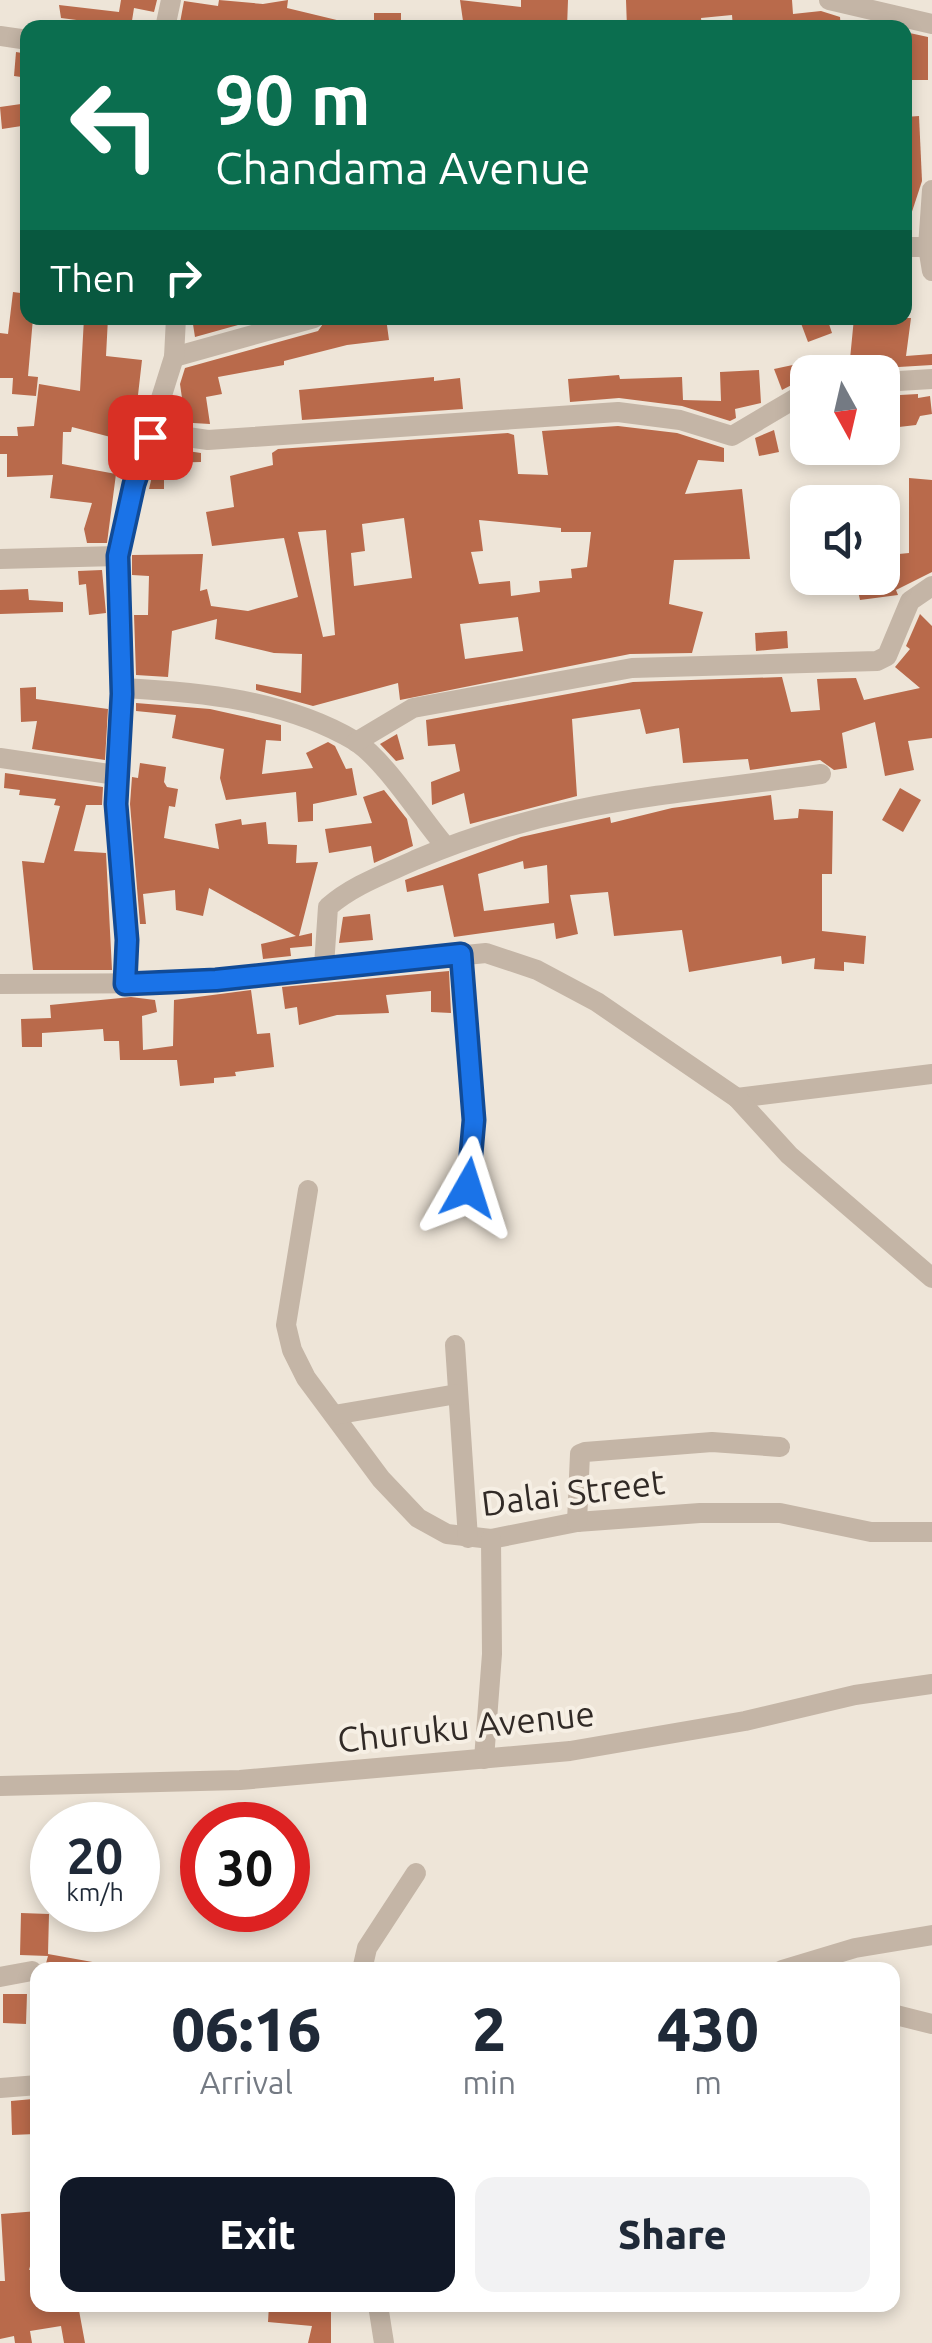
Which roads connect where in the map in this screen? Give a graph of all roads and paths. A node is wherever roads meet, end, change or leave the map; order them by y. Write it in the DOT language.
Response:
graph roads {
  1 [pos="829,0"];
  2 [pos="932,24"];
  3 [pos="932,190"];
  4 [pos="912,247"];
  5 [pos="928,247"];
  6 [pos="932,270"];
  7 [pos="176,325"];
  8 [pos="288,325"];
  9 [pos="174,356"];
  10 [pos="932,378"];
  11 [pos="900,381"];
  12 [pos="790,402"];
  13 [pos="152,432"];
  14 [pos="118,556"];
  15 [pos="0,559"];
  16 [pos="932,586"];
  17 [pos="122,688"];
  18 [pos="356,742"];
  19 [pos="0,758"];
  20 [pos="821,774"];
  21 [pos="116,775"];
  22 [pos="446,847"];
  23 [pos="461,954"];
  24 [pos="324,966"];
  25 [pos="0,984"];
  26 [pos="125,984"];
  27 [pos="932,1074"];
  28 [pos="736,1098"];
  29 [pos="468,1188"];
  30 [pos="308,1190"];
  31 [pos="932,1278"];
  32 [pos="455,1345"];
  33 [pos="457,1394"];
  34 [pos="334,1416"];
  35 [pos="780,1446"];
  36 [pos="576,1522"];
  37 [pos="932,1532"];
  38 [pos="468,1538"];
  39 [pos="491,1540"];
  40 [pos="932,1684"];
  41 [pos="484,1759"];
  42 [pos="0,1786"];
  43 [pos="416,1873"];
  44 [pos="932,1936"];
  45 [pos="363,1962"];
  46 [pos="809,1962"];
  47 [pos="30,1970"];
  48 [pos="0,1977"];
  49 [pos="900,2016"];
  50 [pos="932,2024"];
  51 [pos="30,2086"];
  52 [pos="0,2088"];
  53 [pos="379,2312"];
  54 [pos="384,2343"];
  1 -- 2 [label="street"];
  3 -- 5 [label="street"];
  4 -- 5 [label="street"];
  5 -- 6 [label="street"];
  7 -- 9 [label="street"];
  8 -- 9 [label="street"];
  9 -- 13 [label="street"];
  10 -- 11 [label="street"];
  12 -- 13 [label="street"];
  13 -- 14 [label="street"];
  14 -- 15 [label="street"];
  14 -- 17 [label="street"];
  16 -- 18 [label="street"];
  17 -- 18 [label="street"];
  17 -- 21 [label="street"];
  18 -- 22 [label="street"];
  19 -- 21 [label="street"];
  20 -- 22 [label="street"];
  21 -- 26 [label="street"];
  22 -- 24 [label="street"];
  23 -- 24 [label="street"];
  23 -- 28 [label="street"];
  23 -- 29 [label="street"];
  24 -- 26 [label="street"];
  25 -- 26 [label="street"];
  27 -- 28 [label="street"];
  28 -- 31 [label="street"];
  30 -- 34 [label="street, Dalai Street"];
  32 -- 33 [label="street"];
  33 -- 34 [label="street"];
  33 -- 38 [label="street"];
  34 -- 38 [label="street, Dalai Street"];
  35 -- 36 [label="street"];
  36 -- 37 [label="street, Dalai Street"];
  36 -- 39 [label="street, Dalai Street"];
  38 -- 39 [label="street, Dalai Street"];
  39 -- 41 [label="street"];
  40 -- 41 [label="street, Churuku Avenue"];
  41 -- 42 [label="street, Churuku Avenue"];
  43 -- 45 [label="street"];
  44 -- 46 [label="street"];
  47 -- 48 [label="street"];
  49 -- 50 [label="street"];
  51 -- 52 [label="street"];
  53 -- 54 [label="street"];
}
